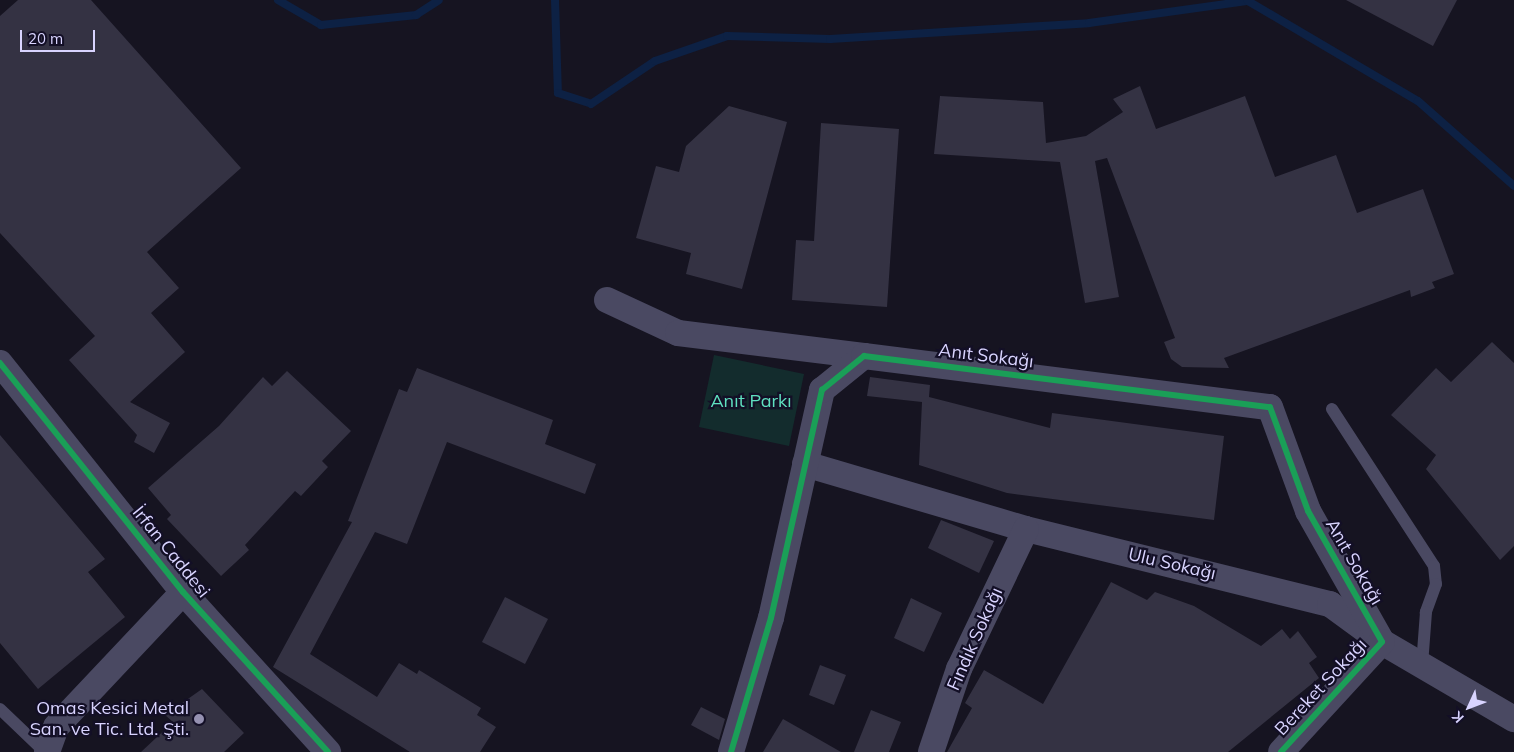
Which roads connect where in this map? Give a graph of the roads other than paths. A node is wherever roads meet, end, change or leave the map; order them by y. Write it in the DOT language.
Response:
graph roads {
  1 [pos="607,300"];
  2 [pos="864,356"];
  3 [pos="0,364"];
  4 [pos="1332,409"];
  5 [pos="805,464"];
  6 [pos="1026,529"];
  7 [pos="182,592"];
  8 [pos="1382,642"];
  9 [pos="1422,665"];
  10 [pos="0,709"];
  11 [pos="1514,719"];
  12 [pos="46,752"];
  13 [pos="328,752"];
  14 [pos="731,752"];
  15 [pos="931,752"];
  16 [pos="1281,752"];
  1 -- 2 [label="street"];
  2 -- 5 [label="street"];
  2 -- 8 [label="street, Anıt Sokağı"];
  3 -- 7 [label="street, İrfan Caddesi"];
  4 -- 9 [label="lane"];
  5 -- 6 [label="street, Ulu Sokağı"];
  5 -- 14 [label="street"];
  6 -- 8 [label="street, Ulu Sokağı"];
  6 -- 15 [label="street, Fındık Sokağı"];
  7 -- 12 [label="street"];
  7 -- 13 [label="street, İrfan Caddesi"];
  8 -- 9 [label="street, Ulu Sokağı"];
  8 -- 16 [label="street, Bereket Sokağı"];
  9 -- 11 [label="street, Ulu Sokağı"];
  10 -- 12 [label="lane"];
}
